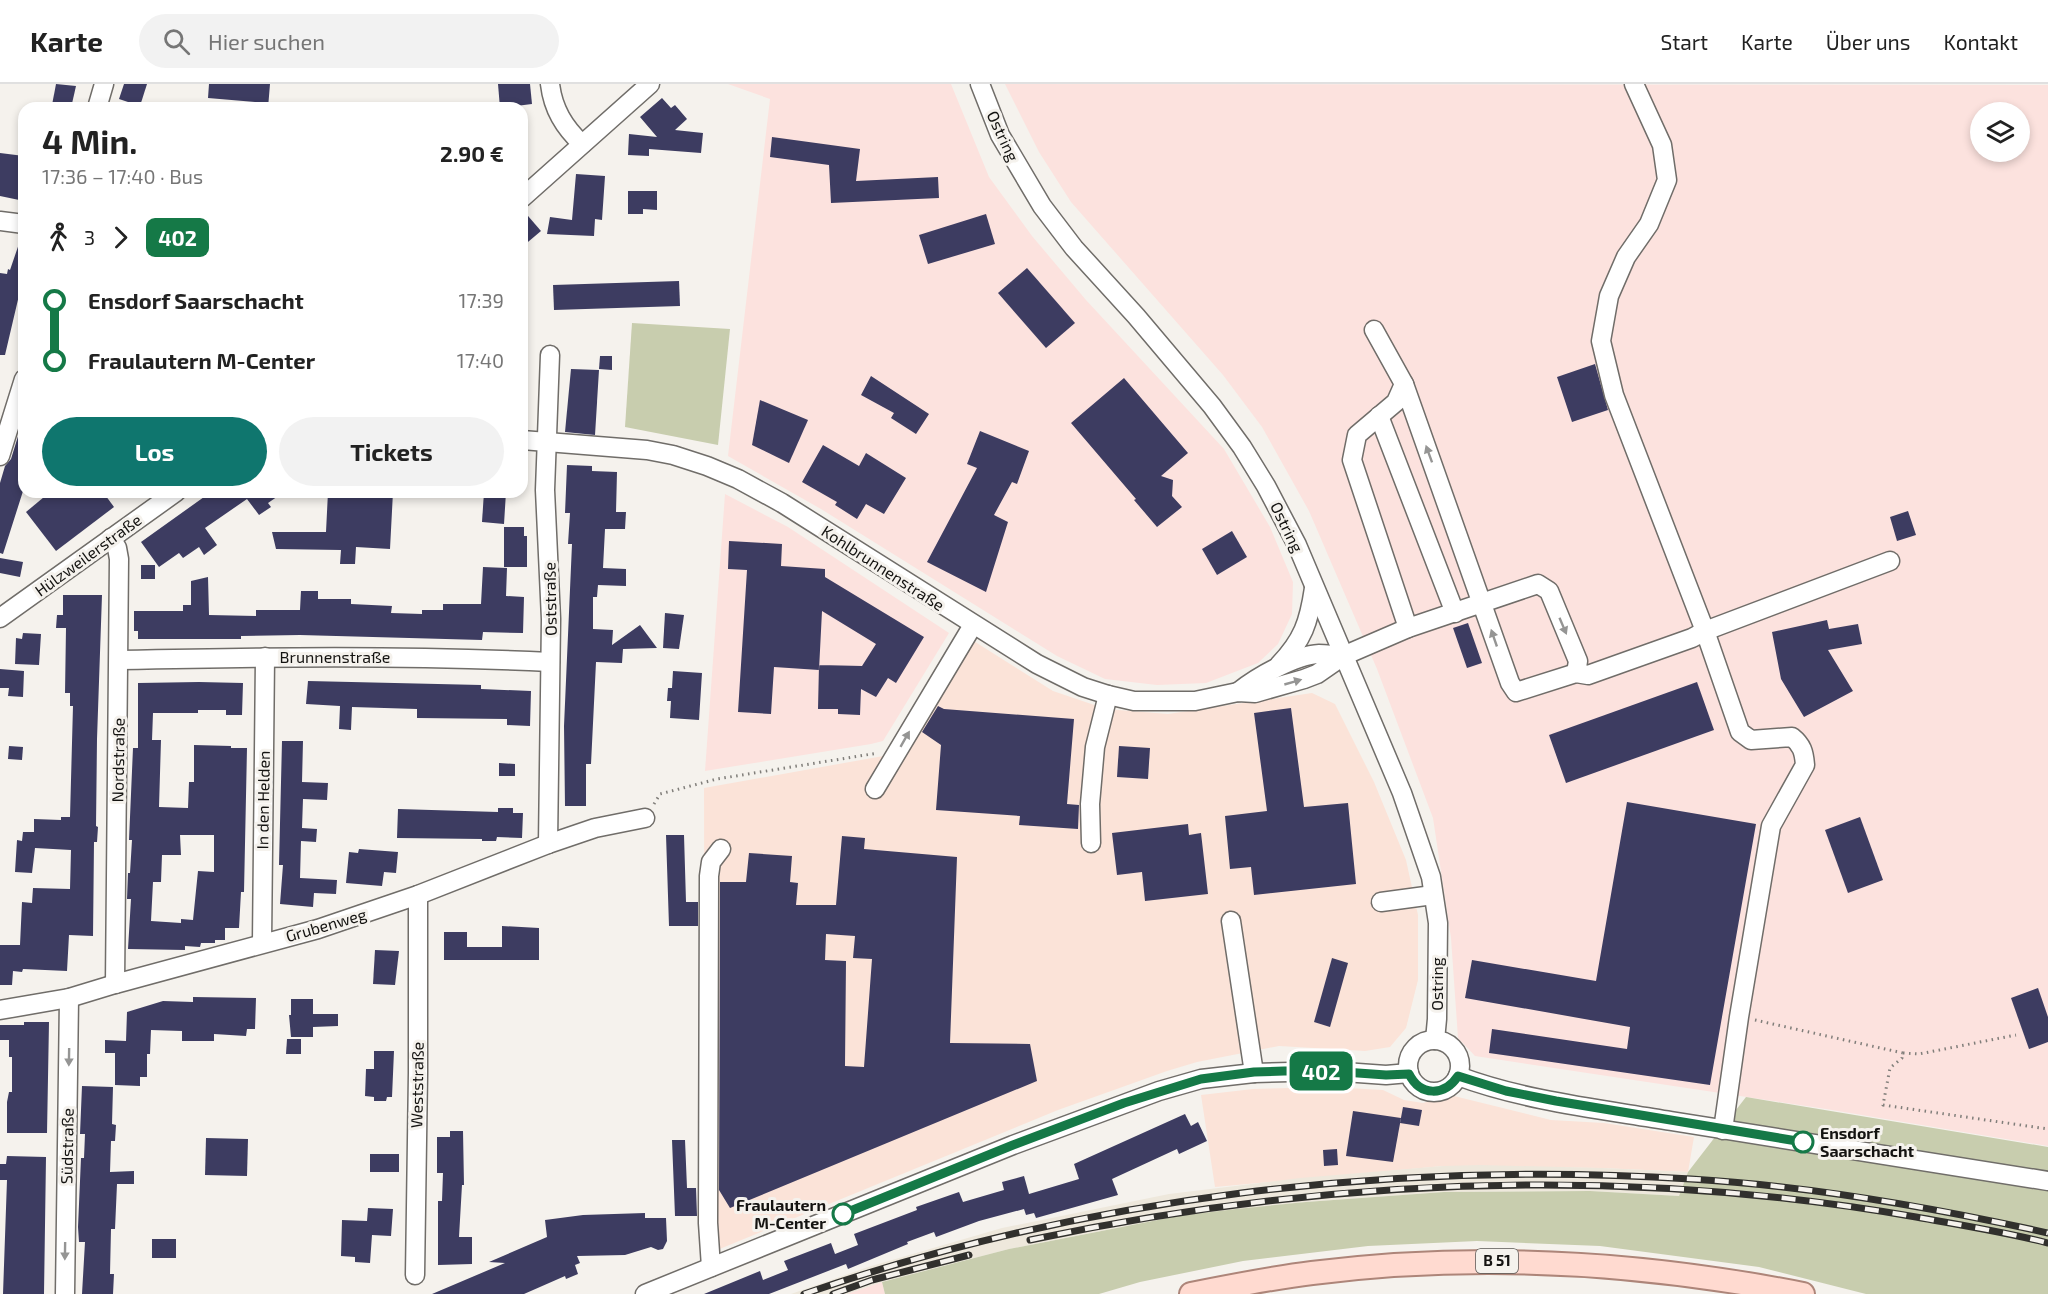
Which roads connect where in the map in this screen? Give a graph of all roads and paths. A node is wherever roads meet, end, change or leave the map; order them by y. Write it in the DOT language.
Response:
graph roads {
  1 [pos="104,84"];
  2 [pos="550,84"];
  3 [pos="650,84"];
  4 [pos="980,84"];
  5 [pos="1634,84"];
  6 [pos="99,102"];
  7 [pos="582,144"];
  8 [pos="528,193"];
  9 [pos="0,221"];
  10 [pos="18,223"];
  11 [pos="1374,330"];
  12 [pos="550,355"];
  13 [pos="1404,384"];
  14 [pos="18,398"];
  15 [pos="1379,416"];
  16 [pos="528,440"];
  17 [pos="546,442"];
  18 [pos="0,456"];
  19 [pos="168,498"];
  20 [pos="111,538"];
  21 [pos="1890,561"];
  22 [pos="1314,586"];
  23 [pos="1483,604"];
  24 [pos="1455,613"];
  25 [pos="0,618"];
  26 [pos="973,625"];
  27 [pos="1408,628"];
  28 [pos="1705,632"];
  29 [pos="1343,656"];
  30 [pos="265,657"];
  31 [pos="119,660"];
  32 [pos="550,662"];
  33 [pos="1274,670"];
  34 [pos="1576,673"];
  35 [pos="1238,692"];
  36 [pos="1107,696"];
  37 [pos="888,750"];
  38 [pos="875,789"];
  39 [pos="645,818"];
  40 [pos="1090,843"];
  41 [pos="548,844"];
  42 [pos="721,849"];
  43 [pos="418,895"];
  44 [pos="1434,895"];
  45 [pos="1381,902"];
  46 [pos="1231,921"];
  47 [pos="262,943"];
  48 [pos="115,984"];
  49 [pos="69,998"];
  50 [pos="0,1010"];
  51 [pos="1763,1021"];
  52 [pos="2016,1035"];
  53 [pos="1435,1040"];
  54 [pos="1903,1053"];
  55 [pos="1254,1072"];
  56 [pos="1409,1074"];
  57 [pos="1458,1076"];
  58 [pos="2048,1129"];
  59 [pos="1723,1130"];
  60 [pos="2048,1180"];
  61 [pos="711,1267"];
  62 [pos="415,1275"];
  63 [pos="65,1294"];
  64 [pos="645,1294"];
  65 [pos="1191,1294"];
  66 [pos="1803,1294"];
  1 -- 6 [label="street"];
  2 -- 7 [label="street"];
  3 -- 7 [label="street"];
  4 -- 22 [label="street, Ostring"];
  5 -- 28 [label="street"];
  7 -- 8 [label="street"];
  9 -- 10 [label="street"];
  11 -- 13 [label="street"];
  12 -- 17 [label="street, Oststraße"];
  13 -- 15 [label="street"];
  23 -- 13 [label="street, one-way"];
  14 -- 18 [label="street"];
  15 -- 24 [label="street"];
  15 -- 27 [label="street"];
  16 -- 17 [label="street, Kohlbrunnenstraße"];
  17 -- 26 [label="street, Kohlbrunnenstraße"];
  17 -- 32 [label="street, Oststraße"];
  19 -- 20 [label="street, Hülzweilerstraße"];
  20 -- 25 [label="street, Hülzweilerstraße"];
  20 -- 31 [label="street, Nordstraße"];
  21 -- 28 [label="street"];
  22 -- 29 [label="street, Ostring"];
  22 -- 33 [label="street, Kohlbrunnenstraße"];
  23 -- 24 [label="street"];
  34 -- 23 [label="street, one-way"];
  23 -- 34 [label="street, one-way"];
  24 -- 27 [label="street"];
  26 -- 36 [label="street, Kohlbrunnenstraße"];
  38 -- 26 [label="street, one-way"];
  27 -- 29 [label="street"];
  28 -- 34 [label="street"];
  28 -- 59 [label="street"];
  29 -- 33 [label="street, Kohlbrunnenstraße"];
  35 -- 29 [label="street, Kohlbrunnenstraße, one-way"];
  29 -- 44 [label="street, Ostring"];
  30 -- 31 [label="street, Brunnenstraße"];
  30 -- 32 [label="street, Brunnenstraße"];
  30 -- 47 [label="street, In den Helden"];
  31 -- 48 [label="street, Nordstraße"];
  32 -- 41 [label="street, Oststraße"];
  33 -- 35 [label="street, Kohlbrunnenstraße"];
  35 -- 36 [label="street, Kohlbrunnenstraße"];
  36 -- 40 [label="street"];
  37 -- 39 [label="path"];
  39 -- 41 [label="street, Grubenweg"];
  41 -- 43 [label="street, Grubenweg"];
  42 -- 61 [label="street"];
  43 -- 47 [label="street, Grubenweg"];
  43 -- 62 [label="street, Weststraße"];
  44 -- 45 [label="street"];
  44 -- 53 [label="street, Ostring"];
  46 -- 55 [label="street"];
  47 -- 48 [label="street, Grubenweg"];
  48 -- 49 [label="street, Grubenweg"];
  49 -- 50 [label="street, Grubenweg"];
  49 -- 63 [label="street, Südstraße, one-way"];
  51 -- 54 [label="path"];
  52 -- 54 [label="path"];
  53 -- 56 [label="street"];
  53 -- 57 [label="street"];
  54 -- 58 [label="path"];
  55 -- 56 [label="street"];
  55 -- 61 [label="street"];
  56 -- 57 [label="street"];
  57 -- 59 [label="street"];
  59 -- 60 [label="street"];
  61 -- 64 [label="street"];
  65 -- 66 [label="main road, B 51"];
}
